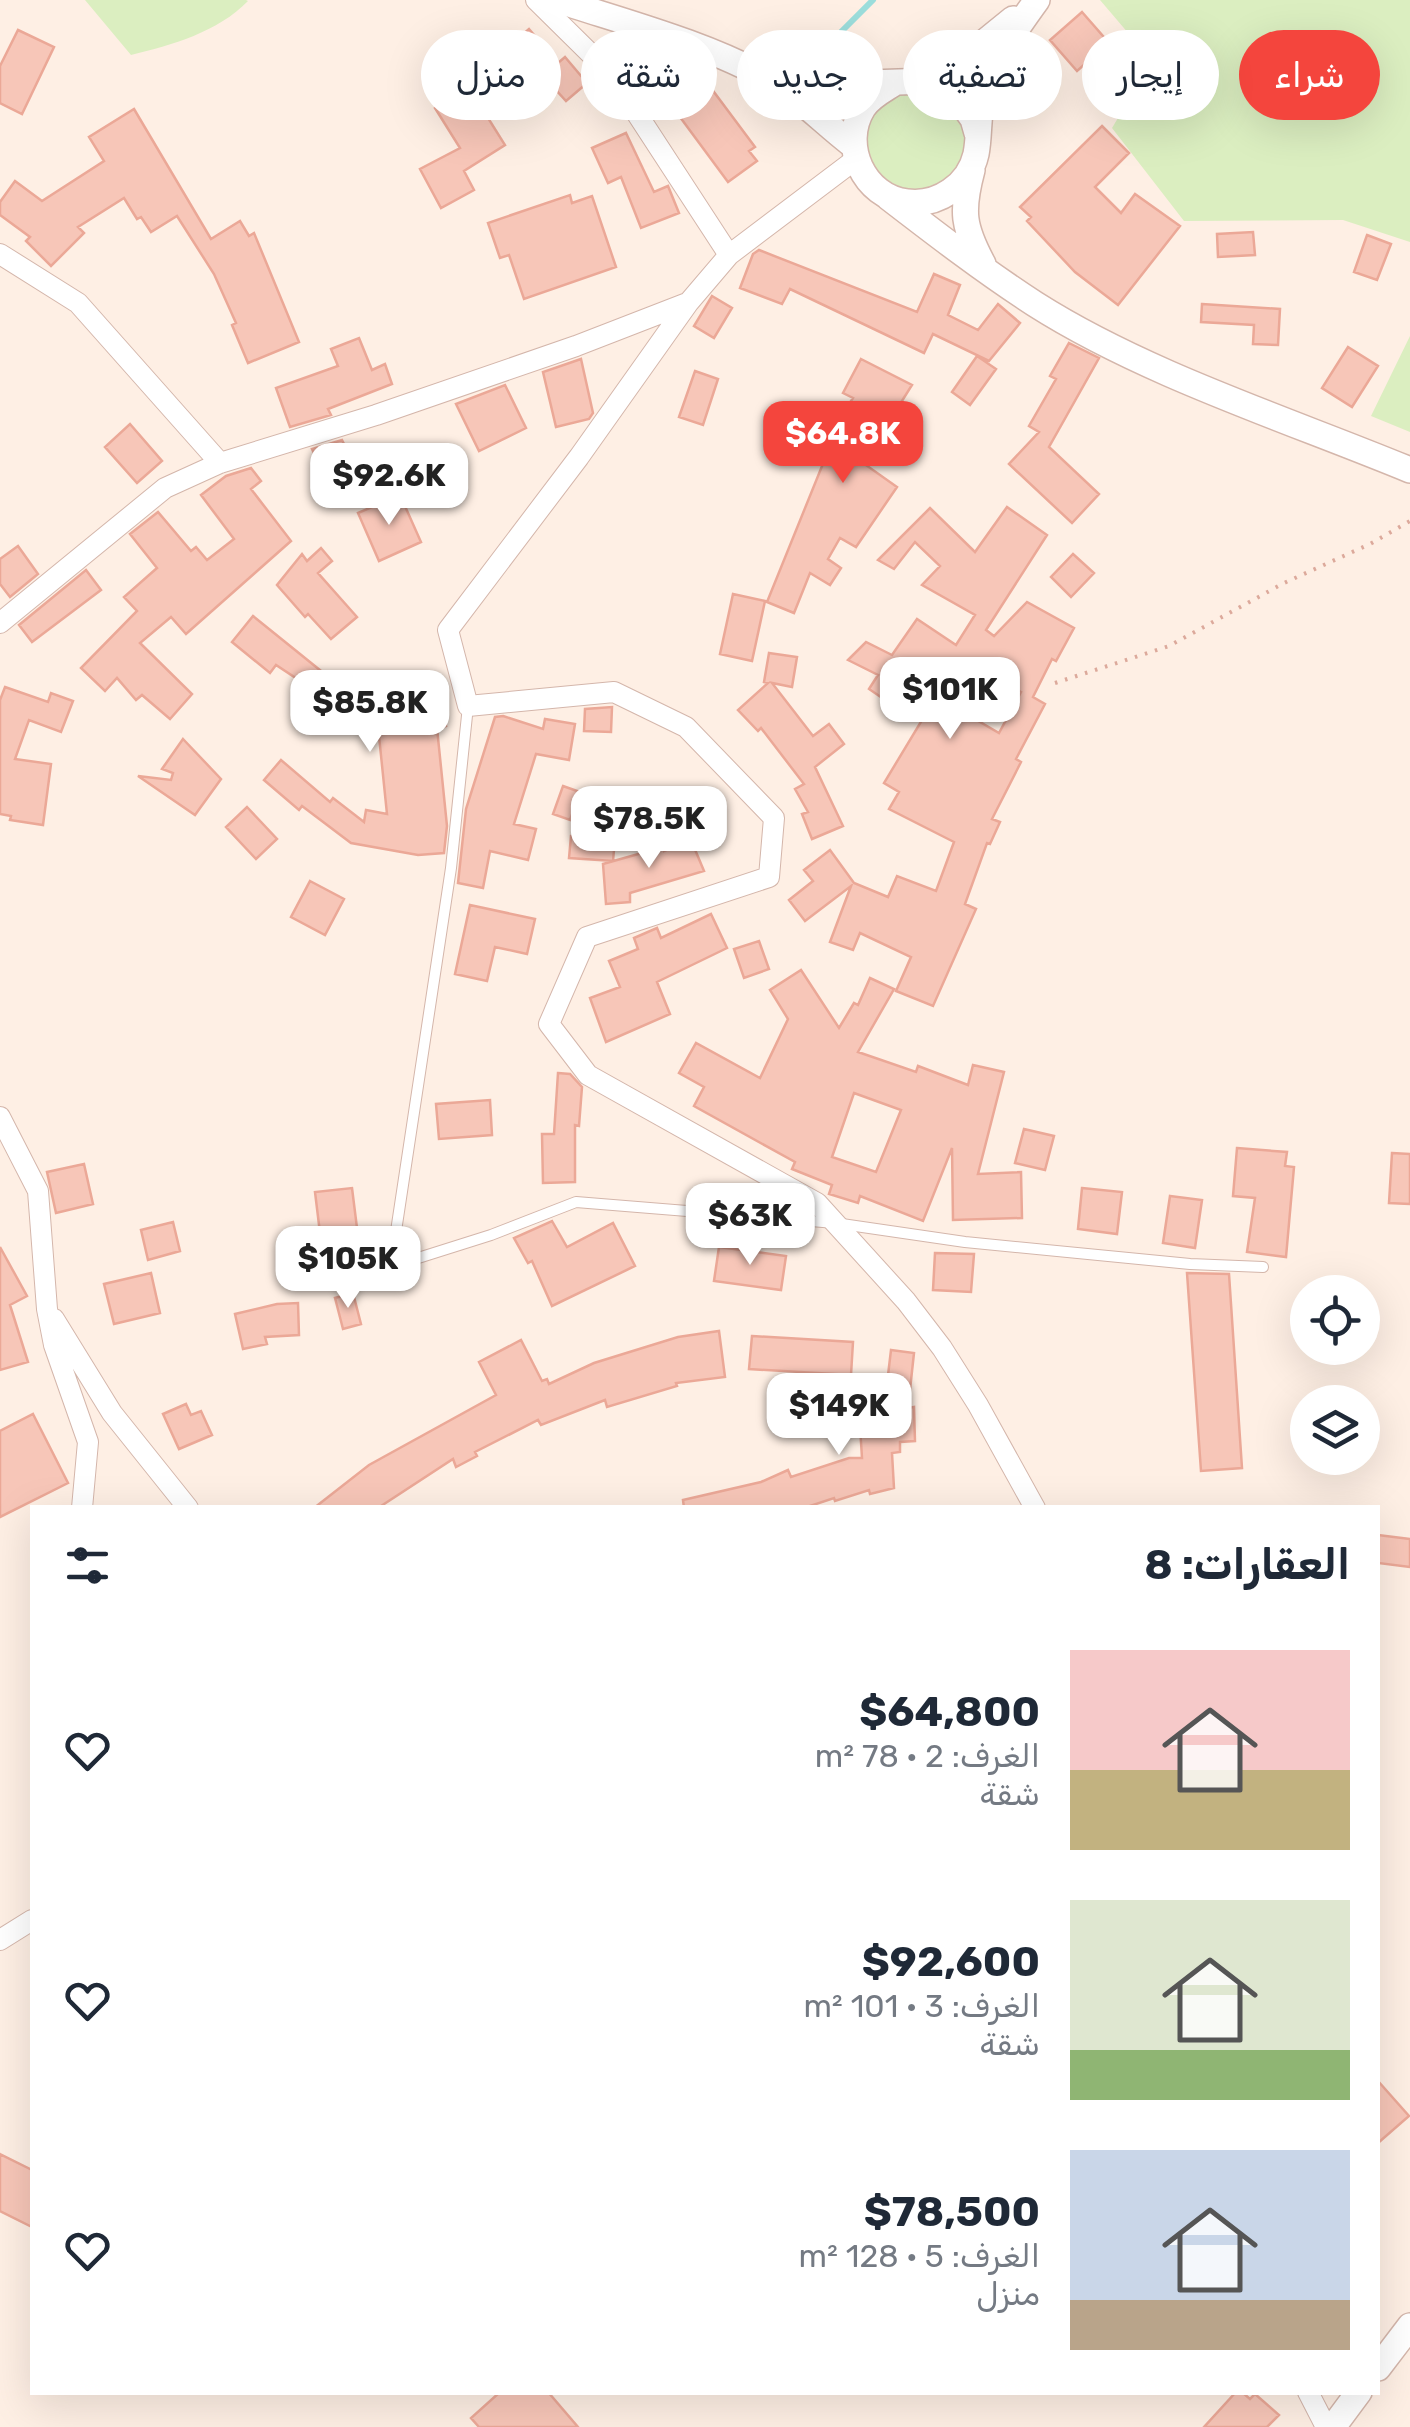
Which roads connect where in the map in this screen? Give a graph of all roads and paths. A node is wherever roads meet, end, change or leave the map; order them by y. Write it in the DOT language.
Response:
graph roads {
  1 [pos="536,0"];
  2 [pos="557,0"];
  3 [pos="1036,0"];
  4 [pos="1000,30"];
  5 [pos="737,65"];
  6 [pos="903,83"];
  7 [pos="883,84"];
  8 [pos="892,84"];
  9 [pos="822,120"];
  10 [pos="973,120"];
  11 [pos="976,143"];
  12 [pos="855,152"];
  13 [pos="888,197"];
  14 [pos="0,254"];
  15 [pos="729,255"];
  16 [pos="986,268"];
  17 [pos="689,302"];
  18 [pos="220,462"];
  19 [pos="1410,470"];
  20 [pos="1410,521"];
  21 [pos="0,624"];
  22 [pos="1056,683"];
  23 [pos="468,706"];
  24 [pos="0,1117"];
  25 [pos="835,1223"];
  26 [pos="1263,1267"];
  27 [pos="48,1309"];
  28 [pos="82,1505"];
  29 [pos="186,1505"];
  30 [pos="1033,1505"];
  31 [pos="30,1921"];
  32 [pos="0,1940"];
  33 [pos="1410,2326"];
  34 [pos="1380,2365"];
  35 [pos="1310,2395"];
  36 [pos="1357,2395"];
  37 [pos="1330,2427"];
  1 -- 15 [label="street"];
  2 -- 5 [label="street"];
  3 -- 4 [label="street"];
  3 -- 11 [label="street"];
  6 -- 8 [label="street"];
  7 -- 8 [label="street"];
  8 -- 12 [label="street"];
  9 -- 12 [label="street"];
  10 -- 11 [label="street"];
  11 -- 13 [label="street"];
  11 -- 16 [label="street"];
  12 -- 13 [label="street"];
  12 -- 15 [label="street"];
  13 -- 16 [label="street"];
  14 -- 18 [label="street"];
  15 -- 17 [label="street"];
  16 -- 19 [label="street"];
  17 -- 18 [label="street"];
  17 -- 23 [label="street"];
  18 -- 21 [label="street"];
  20 -- 22 [label="path"];
  23 -- 25 [label="lane"];
  23 -- 25 [label="street"];
  24 -- 27 [label="street"];
  25 -- 26 [label="lane"];
  25 -- 30 [label="street"];
  27 -- 28 [label="street"];
  27 -- 29 [label="street"];
  31 -- 32 [label="street"];
  33 -- 34 [label="street"];
  35 -- 37 [label="street"];
  36 -- 37 [label="street"];
}
